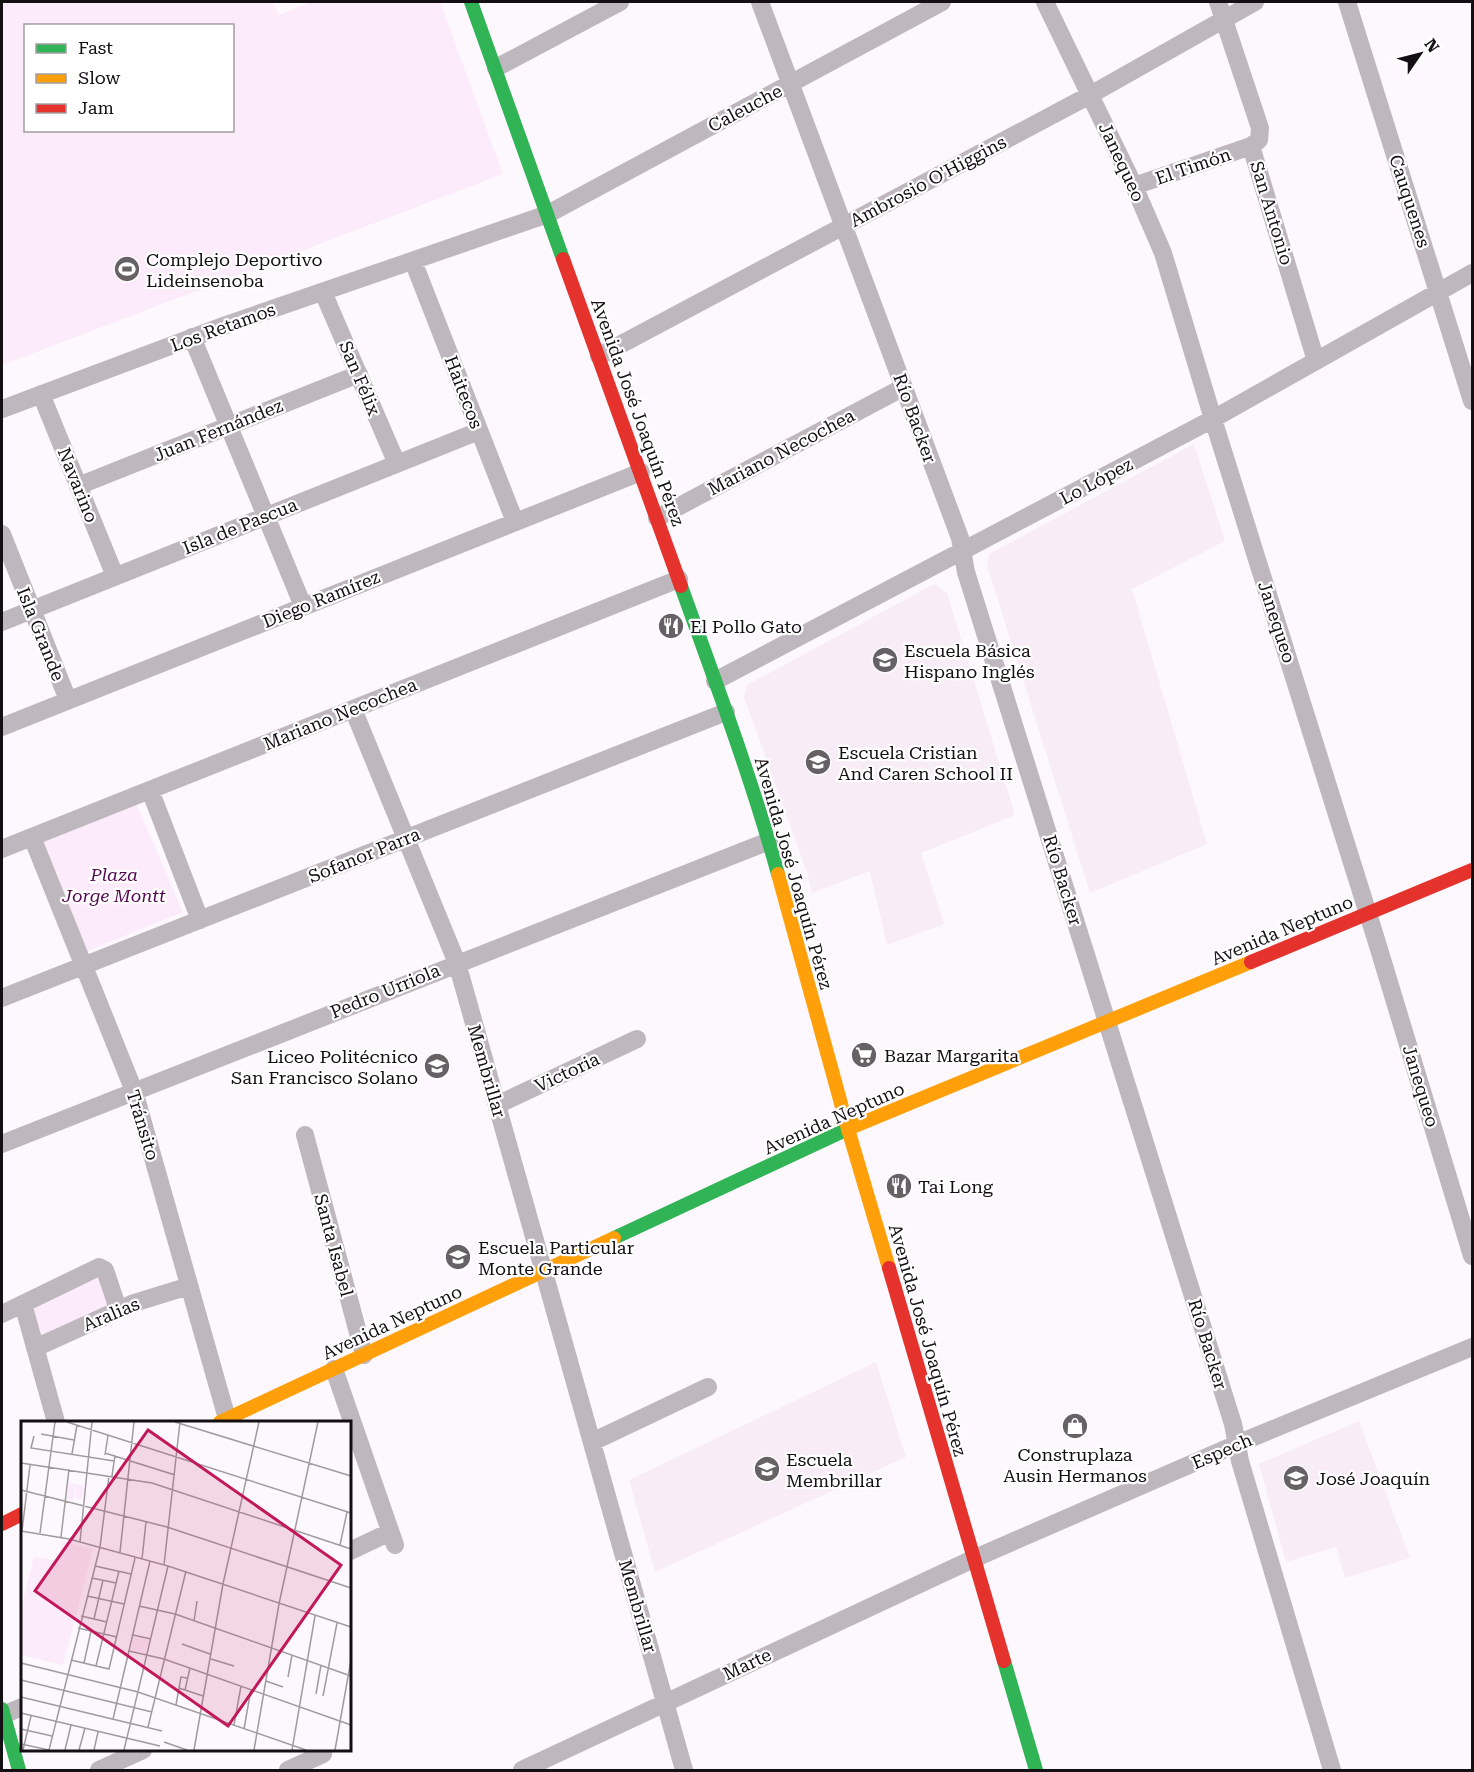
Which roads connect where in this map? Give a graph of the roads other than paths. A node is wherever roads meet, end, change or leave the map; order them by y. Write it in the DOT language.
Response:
graph roads {
  1 [pos="471,2"];
  2 [pos="620,2"];
  3 [pos="760,2"];
  4 [pos="942,2"];
  5 [pos="1044,2"];
  6 [pos="1218,2"];
  7 [pos="1255,2"];
  8 [pos="1347,2"];
  9 [pos="1225,18"];
  10 [pos="496,68"];
  11 [pos="791,83"];
  12 [pos="1090,95"];
  13 [pos="1251,146"];
  14 [pos="1134,186"];
  15 [pos="548,214"];
  16 [pos="844,226"];
  17 [pos="412,261"];
  18 [pos="1473,273"];
  19 [pos="323,292"];
  20 [pos="1438,292"];
  21 [pos="192,337"];
  22 [pos="599,356"];
  23 [pos="1316,361"];
  24 [pos="358,374"];
  25 [pos="904,387"];
  26 [pos="40,394"];
  27 [pos="1473,401"];
  28 [pos="2,410"];
  29 [pos="1213,419"];
  30 [pos="228,426"];
  31 [pos="479,431"];
  32 [pos="397,464"];
  33 [pos="641,472"];
  34 [pos="78,486"];
  35 [pos="266,516"];
  36 [pos="657,518"];
  37 [pos="515,522"];
  38 [pos="2,534"];
  39 [pos="963,552"];
  40 [pos="115,576"];
  41 [pos="679,579"];
  42 [pos="303,606"];
  43 [pos="32,610"];
  44 [pos="2,622"];
  45 [pos="715,681"];
  46 [pos="68,700"];
  47 [pos="353,709"];
  48 [pos="726,712"];
  49 [pos="2,727"];
  50 [pos="150,790"];
  51 [pos="32,837"];
  52 [pos="406,838"];
  53 [pos="769,841"];
  54 [pos="2,849"];
  55 [pos="1473,870"];
  56 [pos="1368,913"];
  57 [pos="200,920"];
  58 [pos="457,963"];
  59 [pos="83,966"];
  60 [pos="2,998"];
  61 [pos="1107,1022"];
  62 [pos="637,1039"];
  63 [pos="134,1091"];
  64 [pos="497,1104"];
  65 [pos="848,1129"];
  66 [pos="305,1135"];
  67 [pos="2,1144"];
  68 [pos="1473,1256"];
  69 [pos="544,1271"];
  70 [pos="189,1286"];
  71 [pos="23,1304"];
  72 [pos="118,1309"];
  73 [pos="2,1314"];
  74 [pos="35,1347"];
  75 [pos="1473,1347"];
  76 [pos="364,1355"];
  77 [pos="334,1369"];
  78 [pos="708,1387"];
  79 [pos="56,1421"];
  80 [pos="225,1421"];
  81 [pos="592,1442"];
  82 [pos="1237,1444"];
  83 [pos="21,1514"];
  84 [pos="2,1524"];
  85 [pos="351,1551"];
  86 [pos="973,1559"];
  87 [pos="665,1703"];
  88 [pos="21,1707"];
  89 [pos="2,1712"];
  90 [pos="139,1751"];
  91 [pos="325,1758"];
  92 [pos="19,1770"];
  93 [pos="99,1770"];
  94 [pos="288,1770"];
  95 [pos="522,1770"];
  96 [pos="684,1770"];
  97 [pos="1036,1770"];
  98 [pos="1332,1770"];
  1 -- 10 [label="main road, Avenida José Joaquín Pérez"];
  2 -- 10 [label="street"];
  3 -- 11 [label="street, Río Backer"];
  4 -- 11 [label="street, Caleuche"];
  5 -- 12 [label="street, Janequeo"];
  6 -- 9 [label="street, San Antonio"];
  7 -- 9 [label="street, Ambrosio O'Higgins"];
  8 -- 20 [label="street, Cauquenes"];
  9 -- 12 [label="street, Ambrosio O'Higgins"];
  9 -- 13 [label="street, San Antonio"];
  10 -- 15 [label="main road, Avenida José Joaquín Pérez"];
  11 -- 15 [label="street, Caleuche"];
  11 -- 16 [label="street, Río Backer"];
  12 -- 14 [label="street, Janequeo"];
  12 -- 16 [label="street, Ambrosio O'Higgins"];
  13 -- 14 [label="street, El Timón"];
  13 -- 23 [label="street, San Antonio"];
  14 -- 29 [label="street, Janequeo"];
  15 -- 17 [label="street, Los Retamos"];
  15 -- 22 [label="main road, Avenida José Joaquín Pérez"];
  16 -- 22 [label="street, Ambrosio O'Higgins"];
  16 -- 25 [label="street, Río Backer"];
  17 -- 19 [label="street, Los Retamos"];
  17 -- 31 [label="street, Haitecos"];
  18 -- 20 [label="street, Lo López"];
  19 -- 21 [label="street, Los Retamos"];
  19 -- 24 [label="street, San Félix"];
  20 -- 23 [label="street, Lo López"];
  20 -- 27 [label="street, Cauquenes"];
  21 -- 26 [label="street, Los Retamos"];
  21 -- 30 [label="street"];
  22 -- 33 [label="main road, Avenida José Joaquín Pérez"];
  23 -- 29 [label="street, Lo López"];
  24 -- 30 [label="street, Juan Fernández"];
  24 -- 32 [label="street, San Félix"];
  25 -- 36 [label="street, Mariano Necochea"];
  25 -- 39 [label="street, Río Backer"];
  26 -- 28 [label="street, Los Retamos"];
  26 -- 34 [label="street, Navarino"];
  29 -- 39 [label="street, Lo López"];
  29 -- 56 [label="street, Janequeo"];
  30 -- 34 [label="street, Juan Fernández"];
  30 -- 35 [label="street"];
  31 -- 32 [label="street, Isla de Pascua"];
  31 -- 37 [label="street, Haitecos"];
  32 -- 35 [label="street, Isla de Pascua"];
  33 -- 36 [label="main road, Avenida José Joaquín Pérez"];
  33 -- 37 [label="street, Diego Ramírez"];
  34 -- 40 [label="street, Navarino"];
  35 -- 40 [label="street, Isla de Pascua"];
  35 -- 42 [label="street"];
  36 -- 41 [label="main road, Avenida José Joaquín Pérez"];
  37 -- 42 [label="street, Diego Ramírez"];
  38 -- 43 [label="street, Isla Grande"];
  39 -- 45 [label="street, Lo López"];
  39 -- 61 [label="street, Río Backer"];
  40 -- 43 [label="street, Isla de Pascua"];
  41 -- 45 [label="main road, Avenida José Joaquín Pérez"];
  41 -- 47 [label="street, Mariano Necochea"];
  42 -- 46 [label="street, Diego Ramírez"];
  43 -- 44 [label="street, Isla de Pascua"];
  43 -- 46 [label="street, Isla Grande"];
  45 -- 48 [label="main road, Avenida José Joaquín Pérez"];
  46 -- 49 [label="street, Diego Ramírez"];
  47 -- 50 [label="street, Mariano Necochea"];
  47 -- 52 [label="street, Membrillar"];
  48 -- 52 [label="street, Sofanor Parra"];
  48 -- 53 [label="main road, Avenida José Joaquín Pérez"];
  50 -- 51 [label="street, Mariano Necochea"];
  50 -- 57 [label="street"];
  51 -- 54 [label="street, Mariano Necochea"];
  51 -- 59 [label="street, Tránsito"];
  52 -- 57 [label="street, Sofanor Parra"];
  52 -- 58 [label="street, Membrillar"];
  53 -- 58 [label="street, Pedro Urriola"];
  53 -- 65 [label="main road, Avenida José Joaquín Pérez"];
  55 -- 56 [label="main road, Avenida Neptuno"];
  56 -- 61 [label="main road, Avenida Neptuno"];
  56 -- 68 [label="street, Janequeo"];
  57 -- 59 [label="street, Sofanor Parra"];
  58 -- 63 [label="street, Pedro Urriola"];
  58 -- 64 [label="street, Membrillar"];
  59 -- 60 [label="street, Sofanor Parra"];
  59 -- 63 [label="street, Tránsito"];
  61 -- 65 [label="main road, Avenida Neptuno"];
  61 -- 82 [label="street, Río Backer"];
  62 -- 64 [label="street, Victoria"];
  63 -- 67 [label="street, Pedro Urriola"];
  63 -- 70 [label="street, Tránsito"];
  64 -- 69 [label="street, Membrillar"];
  65 -- 69 [label="main road, Avenida Neptuno"];
  65 -- 86 [label="main road, Avenida José Joaquín Pérez"];
  66 -- 76 [label="street, Santa Isabel"];
  69 -- 76 [label="main road, Avenida Neptuno"];
  69 -- 81 [label="street, Membrillar"];
  70 -- 72 [label="street, Aralias"];
  70 -- 80 [label="street, Tránsito"];
  71 -- 72 [label="street"];
  71 -- 73 [label="street"];
  71 -- 74 [label="street"];
  72 -- 74 [label="street, Aralias"];
  74 -- 79 [label="street"];
  75 -- 82 [label="street, Espech"];
  76 -- 77 [label="main road, Avenida Neptuno"];
  77 -- 80 [label="main road, Avenida Neptuno"];
  77 -- 85 [label="street"];
  78 -- 81 [label="street"];
  81 -- 87 [label="street, Membrillar"];
  82 -- 86 [label="street, Espech"];
  82 -- 98 [label="street, Río Backer"];
  83 -- 84 [label="main road"];
  86 -- 87 [label="street, Marte"];
  86 -- 97 [label="main road, Avenida José Joaquín Pérez"];
  87 -- 95 [label="street, Marte"];
  87 -- 96 [label="street, Membrillar"];
  88 -- 89 [label="street"];
  89 -- 92 [label="main road"];
  90 -- 93 [label="street"];
  91 -- 94 [label="street"];
}
